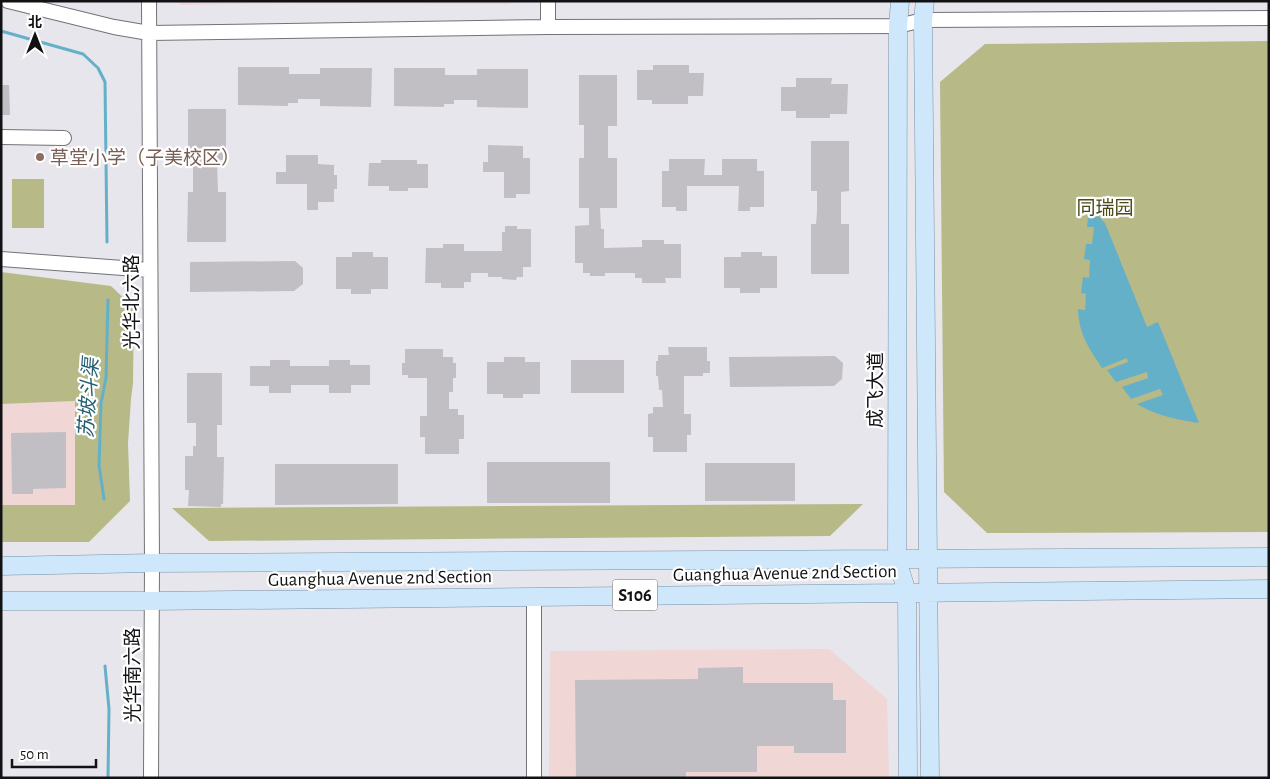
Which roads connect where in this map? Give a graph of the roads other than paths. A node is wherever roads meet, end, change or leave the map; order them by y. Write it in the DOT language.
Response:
graph roads {
  1 [pos="8,1"];
  2 [pos="149,1"];
  3 [pos="548,1"];
  4 [pos="900,1"];
  5 [pos="925,1"];
  6 [pos="1269,18"];
  7 [pos="923,20"];
  8 [pos="898,26"];
  9 [pos="548,27"];
  10 [pos="149,33"];
  11 [pos="1,137"];
  12 [pos="64,138"];
  13 [pos="1,259"];
  14 [pos="150,270"];
  15 [pos="1269,557"];
  16 [pos="928,559"];
  17 [pos="897,560"];
  18 [pos="152,564"];
  19 [pos="1,566"];
  20 [pos="1269,589"];
  21 [pos="906,592"];
  22 [pos="929,592"];
  23 [pos="534,596"];
  24 [pos="1,601"];
  25 [pos="151,602"];
  26 [pos="150,778"];
  27 [pos="534,778"];
  28 [pos="908,778"];
  29 [pos="930,778"];
  1 -- 10 [label="street"];
  2 -- 10 [label="street, 光华北六路"];
  3 -- 9 [label="street"];
  4 -- 8 [label="main road, 成飞大道"];
  5 -- 7 [label="main road"];
  6 -- 7 [label="street"];
  7 -- 8 [label="street"];
  7 -- 16 [label="main road"];
  8 -- 9 [label="street"];
  8 -- 17 [label="main road, 成飞大道"];
  9 -- 10 [label="street"];
  10 -- 14 [label="street, 光华北六路"];
  11 -- 12 [label="street"];
  13 -- 14 [label="street"];
  14 -- 18 [label="street, 光华北六路"];
  15 -- 16 [label="main road, Guanghua Avenue 2nd Section / S106"];
  16 -- 17 [label="main road, Guanghua Avenue 2nd Section / S106"];
  16 -- 22 [label="main road"];
  17 -- 18 [label="main road, Guanghua Avenue 2nd Section / S106"];
  17 -- 21 [label="main road, 成飞大道"];
  18 -- 19 [label="main road, Guanghua Avenue 2nd Section / S106"];
  18 -- 25 [label="street, 光华北六路"];
  20 -- 22 [label="main road, Guanghua Avenue 2nd Section / S106"];
  21 -- 22 [label="main road, Guanghua Avenue 2nd Section / S106"];
  21 -- 23 [label="main road, Guanghua Avenue 2nd Section / S106"];
  21 -- 28 [label="main road, 成飞大道"];
  22 -- 29 [label="main road"];
  23 -- 25 [label="main road, Guanghua Avenue 2nd Section / S106"];
  23 -- 27 [label="street"];
  24 -- 25 [label="main road, Guanghua Avenue 2nd Section / S106"];
  25 -- 26 [label="street, 光华南六路"];
}
